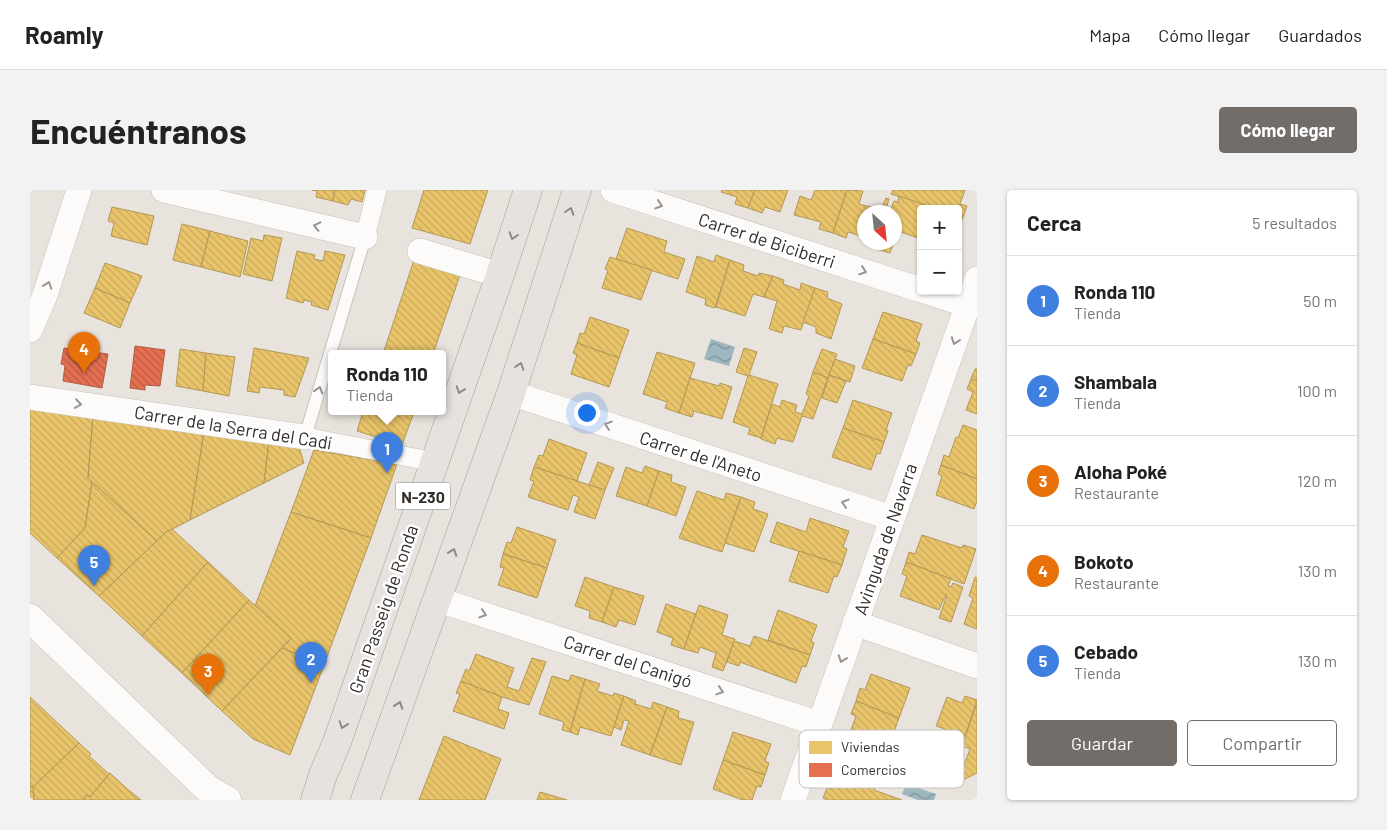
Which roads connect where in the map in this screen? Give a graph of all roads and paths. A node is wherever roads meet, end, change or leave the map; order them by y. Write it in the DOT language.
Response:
graph roads {
  1 [pos="79,190"];
  2 [pos="164,190"];
  3 [pos="377,190"];
  4 [pos="528,190"];
  5 [pos="577,190"];
  6 [pos="613,190"];
  7 [pos="365,237"];
  8 [pos="420,251"];
  9 [pos="500,276"];
  10 [pos="977,278"];
  11 [pos="917,289"];
  12 [pos="937,295"];
  13 [pos="967,305"];
  14 [pos="30,330"];
  15 [pos="331,350"];
  16 [pos="328,360"];
  17 [pos="511,393"];
  18 [pos="30,397"];
  19 [pos="305,437"];
  20 [pos="435,462"];
  21 [pos="892,518"];
  22 [pos="436,599"];
  23 [pos="30,618"];
  24 [pos="855,623"];
  25 [pos="977,666"];
  26 [pos="819,724"];
  27 [pos="817,730"];
  28 [pos="799,780"];
  29 [pos="212,797"];
  30 [pos="315,800"];
  31 [pos="365,800"];
  32 [pos="792,800"];
  14 -- 1 [label="street, one-way"];
  7 -- 2 [label="street, one-way"];
  3 -- 7 [label="street"];
  4 -- 9 [label="main road, Gran Passeig de Ronda / N-230, one-way"];
  17 -- 5 [label="main road, N-230, one-way"];
  6 -- 11 [label="street, Carrer de Biciberri, one-way"];
  15 -- 7 [label="lane, one-way"];
  8 -- 9 [label="street"];
  9 -- 20 [label="main road, Gran Passeig de Ronda / N-230, one-way"];
  10 -- 13 [label="street, Avinguda de Navarra"];
  12 -- 13 [label="street"];
  13 -- 21 [label="street, Avinguda de Navarra, one-way"];
  19 -- 16 [label="lane, one-way"];
  21 -- 17 [label="street, Carrer de l'Aneto, one-way"];
  22 -- 17 [label="main road, N-230, one-way"];
  18 -- 19 [label="street, Carrer de la Serra del Cadí, one-way"];
  19 -- 20 [label="street, Carrer de la Serra del Cadí"];
  20 -- 30 [label="main road, Gran Passeig de Ronda / N-230, one-way"];
  21 -- 24 [label="street, Avinguda de Navarra"];
  22 -- 26 [label="street, Carrer del Canigó, one-way"];
  31 -- 22 [label="main road, N-230, one-way"];
  23 -- 29 [label="main road"];
  24 -- 25 [label="street"];
  24 -- 26 [label="street, Avinguda de Navarra, one-way"];
  26 -- 27 [label="street, Avinguda de Navarra"];
  28 -- 32 [label="street, Avinguda de Navarra"];
}
